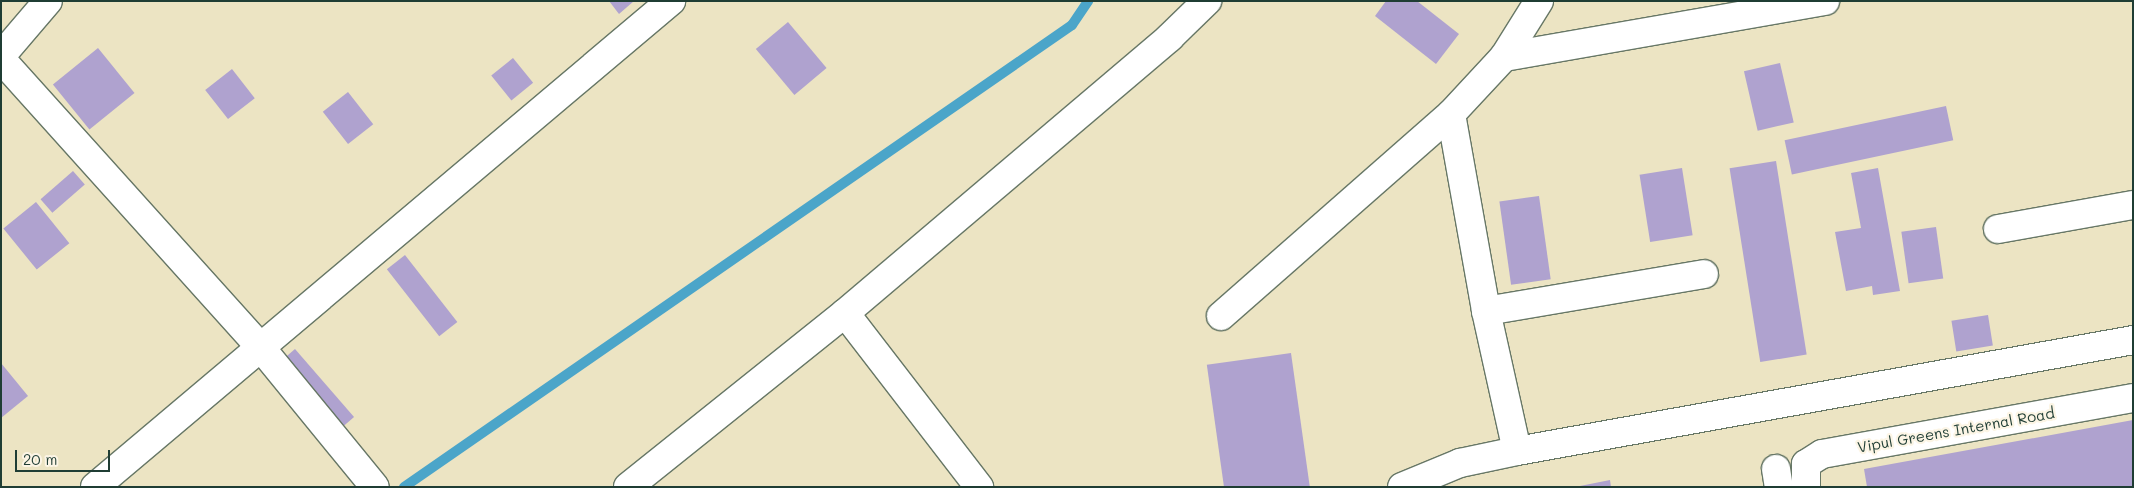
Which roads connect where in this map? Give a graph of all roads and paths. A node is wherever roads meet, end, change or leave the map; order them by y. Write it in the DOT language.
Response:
graph roads {
  1 [pos="48,1"];
  2 [pos="671,1"];
  3 [pos="1208,1"];
  4 [pos="1539,1"];
  5 [pos="1825,1"];
  6 [pos="1504,57"];
  7 [pos="1,58"];
  8 [pos="1451,114"];
  9 [pos="2133,204"];
  10 [pos="1998,229"];
  11 [pos="1704,274"];
  12 [pos="1486,311"];
  13 [pos="845,313"];
  14 [pos="1220,316"];
  15 [pos="2133,340"];
  16 [pos="262,348"];
  17 [pos="2133,398"];
  18 [pos="1517,451"];
  19 [pos="655,478"];
  20 [pos="1404,486"];
  21 [pos="94,487"];
  22 [pos="375,487"];
  23 [pos="628,487"];
  24 [pos="979,487"];
  25 [pos="1806,487"];
  1 -- 7 [label="street"];
  2 -- 16 [label="street"];
  3 -- 13 [label="street"];
  4 -- 6 [label="street"];
  5 -- 6 [label="street"];
  6 -- 8 [label="street"];
  7 -- 16 [label="street"];
  8 -- 12 [label="street"];
  8 -- 14 [label="street"];
  9 -- 10 [label="street"];
  11 -- 12 [label="street"];
  12 -- 18 [label="street"];
  13 -- 19 [label="street"];
  13 -- 24 [label="street"];
  15 -- 18 [label="street"];
  16 -- 21 [label="street"];
  16 -- 22 [label="street"];
  17 -- 25 [label="street, Vipul Greens Internal Road"];
  18 -- 20 [label="street"];
  19 -- 23 [label="street"];
}
